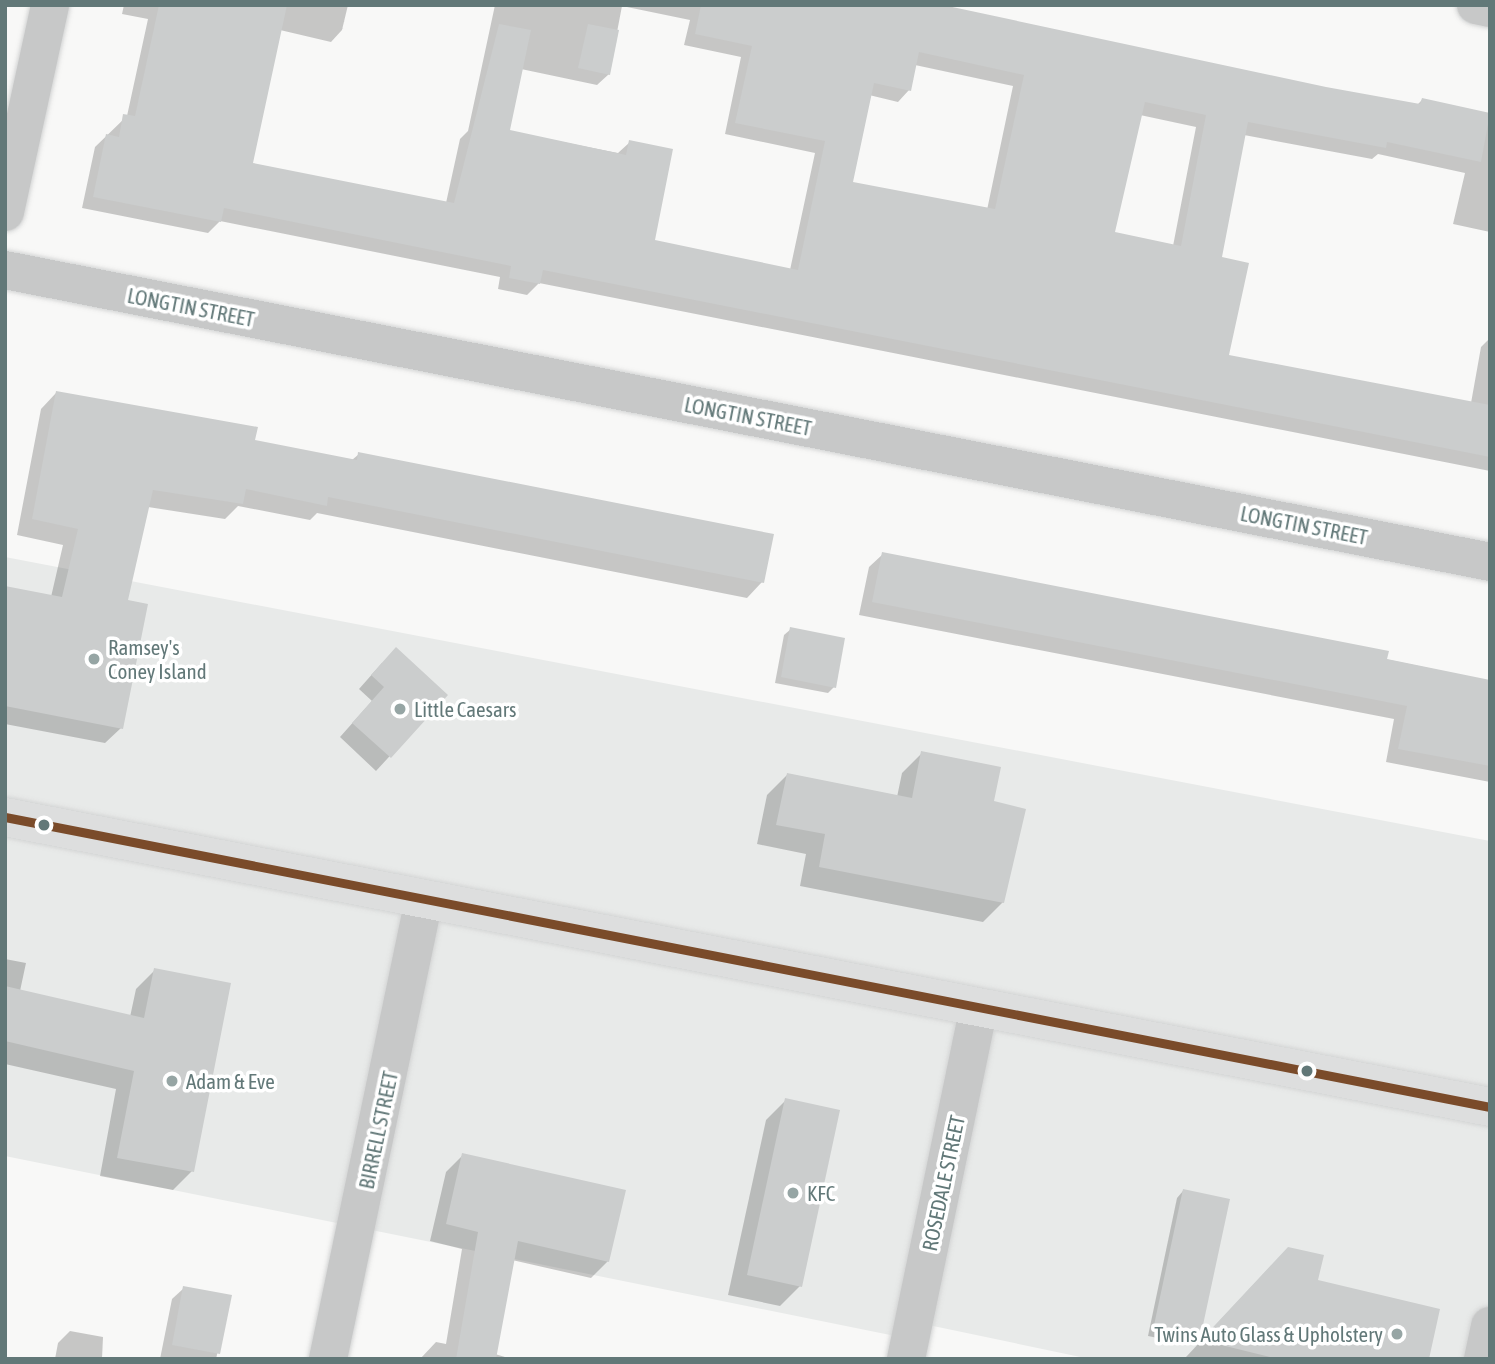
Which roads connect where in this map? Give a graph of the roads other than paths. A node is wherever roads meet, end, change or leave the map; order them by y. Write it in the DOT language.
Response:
graph roads {
  1 [pos="50,5"];
  2 [pos="1476,5"];
  3 [pos="1490,8"];
  4 [pos="5,212"];
  5 [pos="5,270"];
  6 [pos="1490,562"];
  7 [pos="5,817"];
  8 [pos="424,900"];
  9 [pos="979,1008"];
  10 [pos="1490,1107"];
  11 [pos="1490,1326"];
  12 [pos="328,1359"];
  13 [pos="906,1359"];
  14 [pos="1483,1359"];
  1 -- 4 [label="street"];
  2 -- 3 [label="street"];
  5 -- 6 [label="street, LONGTIN STREET"];
  7 -- 8 [label="main road"];
  8 -- 9 [label="main road"];
  8 -- 12 [label="street, BIRRELL STREET"];
  9 -- 10 [label="main road"];
  9 -- 13 [label="street, ROSEDALE STREET"];
  11 -- 14 [label="street"];
}
